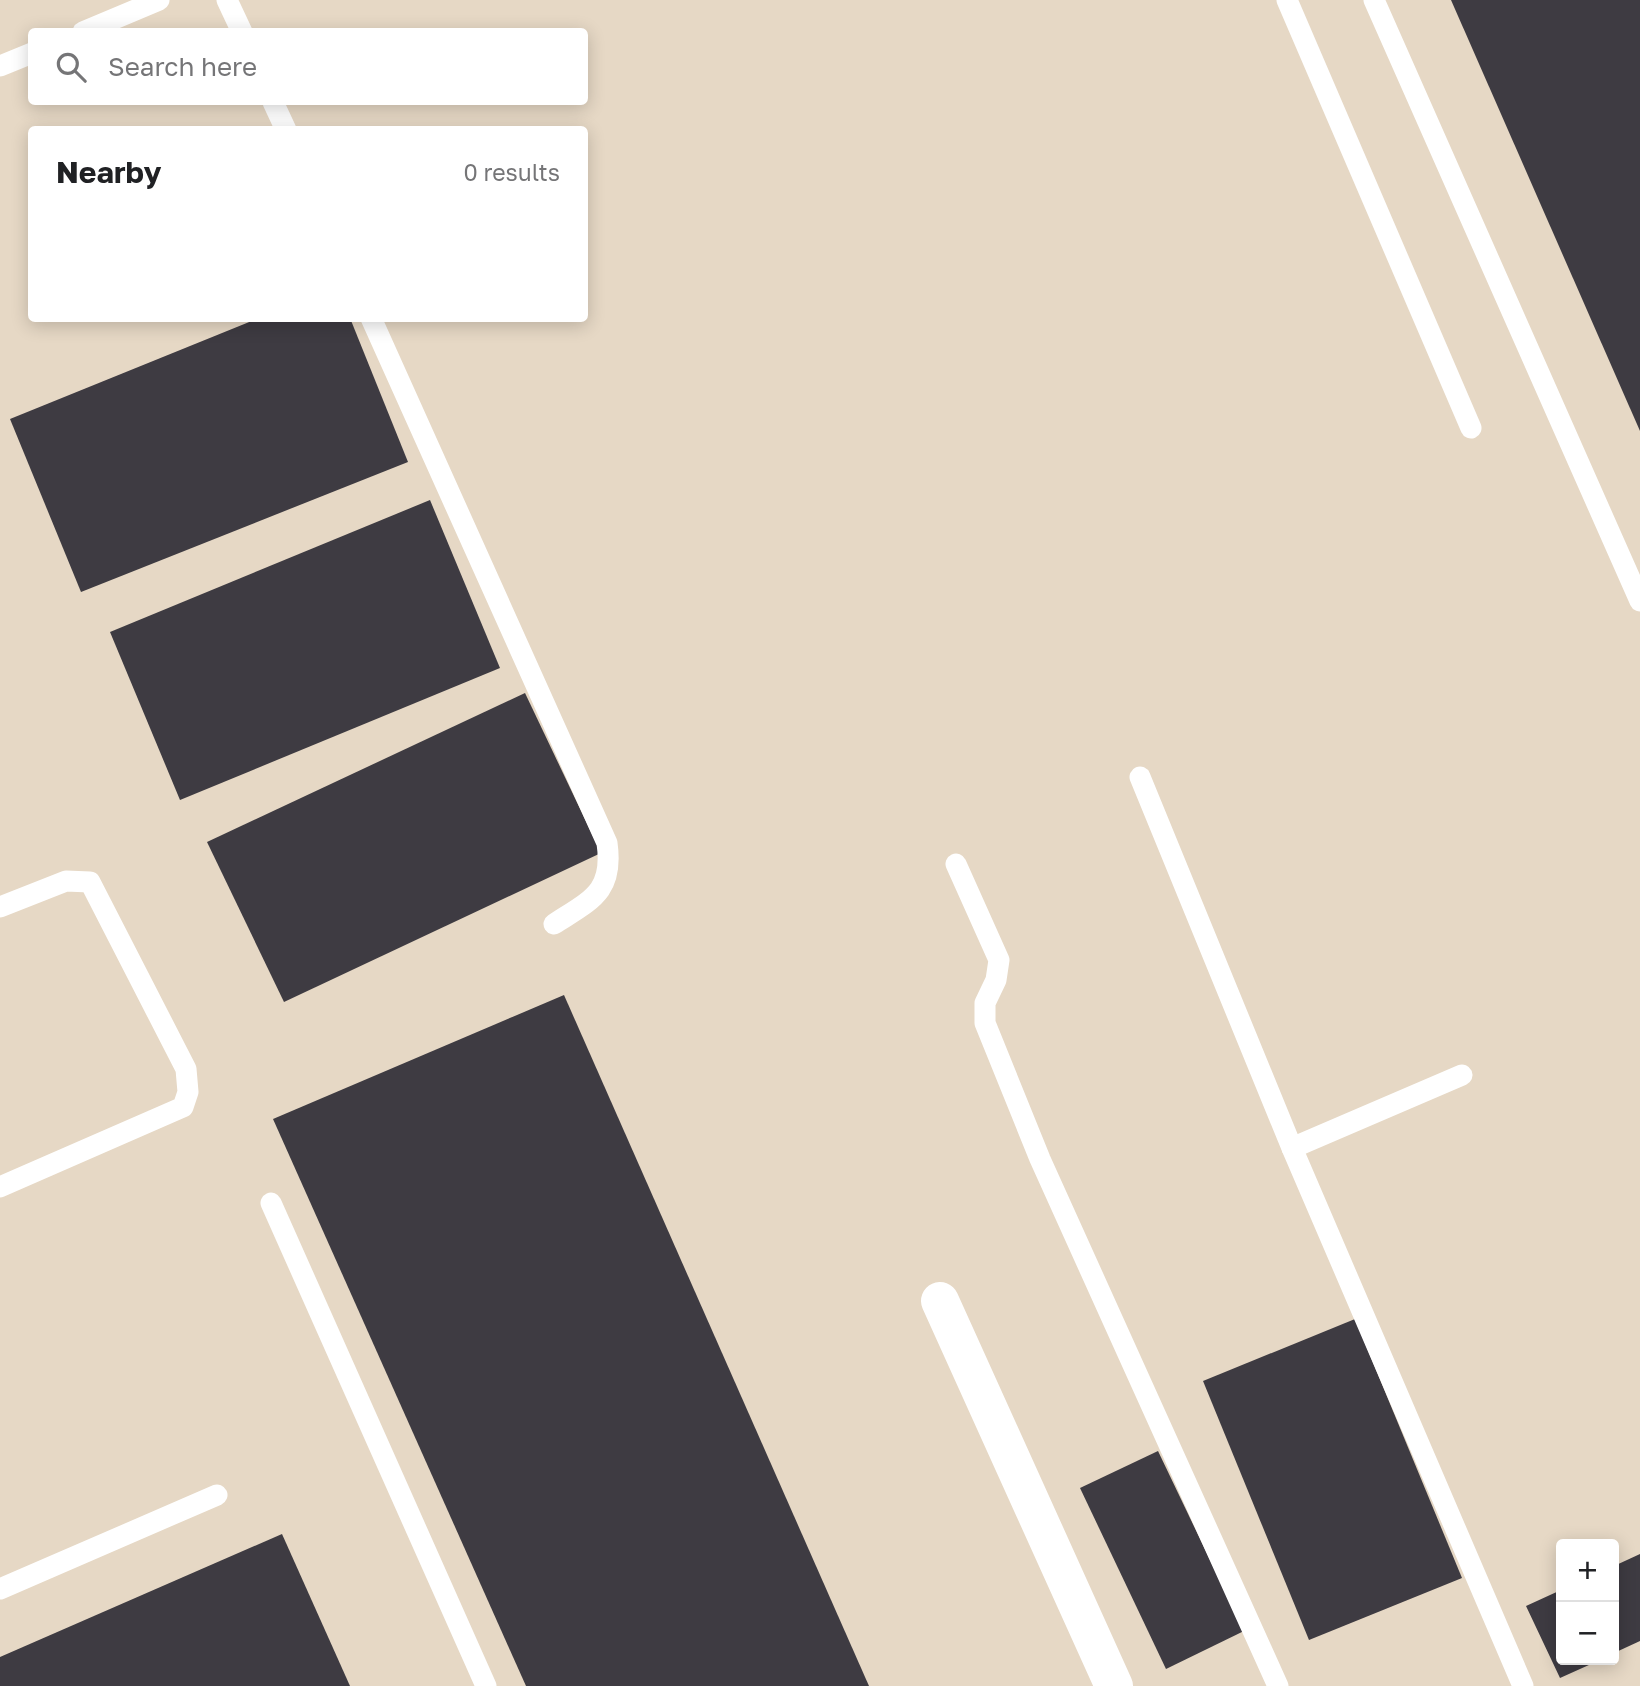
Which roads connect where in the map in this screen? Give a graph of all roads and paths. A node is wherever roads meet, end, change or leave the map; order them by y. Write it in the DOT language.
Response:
graph roads {
  1 [pos="159,0"];
  2 [pos="227,0"];
  3 [pos="1287,0"];
  4 [pos="1374,0"];
  5 [pos="92,28"];
  6 [pos="240,28"];
  7 [pos="28,55"];
  8 [pos="0,66"];
  9 [pos="274,105"];
  10 [pos="284,126"];
  11 [pos="373,322"];
  12 [pos="1471,428"];
  13 [pos="1640,601"];
  14 [pos="1140,777"];
  15 [pos="956,864"];
  16 [pos="0,907"];
  17 [pos="554,924"];
  18 [pos="1462,1075"];
  19 [pos="1292,1148"];
  20 [pos="0,1187"];
  21 [pos="271,1203"];
  22 [pos="940,1301"];
  23 [pos="217,1495"];
  24 [pos="0,1589"];
  25 [pos="486,1686"];
  26 [pos="1114,1686"];
  27 [pos="1278,1686"];
  28 [pos="1523,1686"];
  1 -- 5 [label="lane"];
  2 -- 6 [label="lane"];
  3 -- 12 [label="lane"];
  4 -- 13 [label="lane"];
  7 -- 8 [label="lane"];
  9 -- 10 [label="lane"];
  11 -- 17 [label="lane"];
  14 -- 19 [label="lane"];
  15 -- 27 [label="lane"];
  16 -- 20 [label="lane"];
  18 -- 19 [label="lane"];
  19 -- 28 [label="lane"];
  21 -- 25 [label="lane"];
  22 -- 26 [label="street"];
  23 -- 24 [label="lane"];
}
